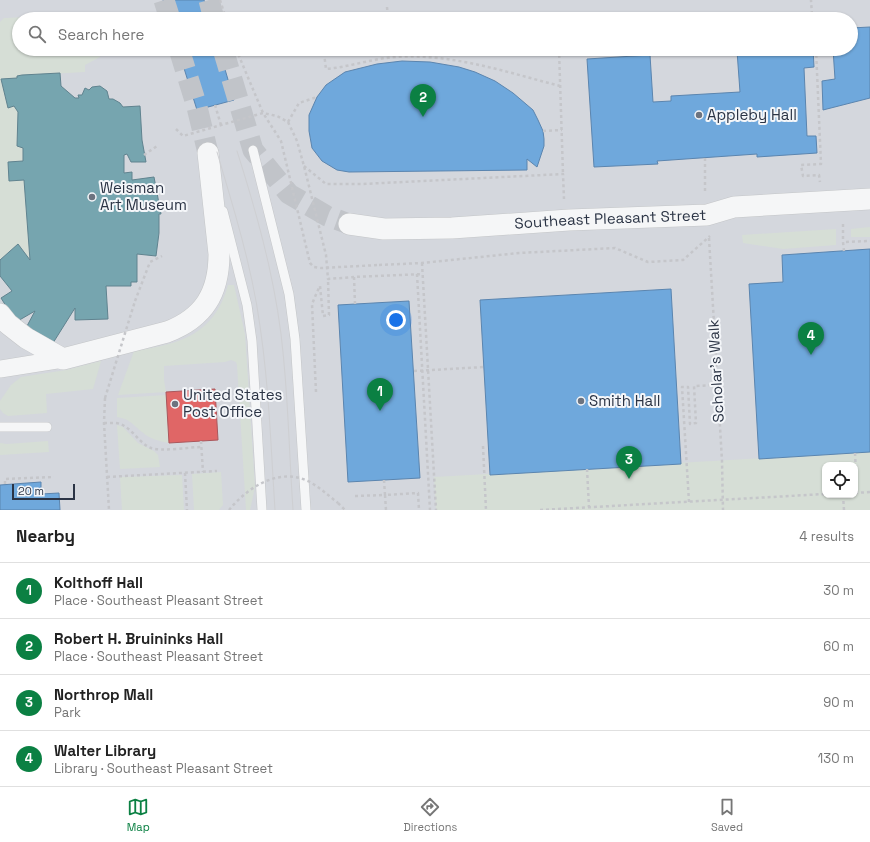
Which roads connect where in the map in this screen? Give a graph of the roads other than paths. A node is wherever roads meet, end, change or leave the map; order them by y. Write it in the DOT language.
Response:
graph roads {
  1 [pos="253,150"];
  2 [pos="208,153"];
  3 [pos="870,199"];
  4 [pos="349,224"];
  5 [pos="0,314"];
  6 [pos="63,359"];
  7 [pos="0,369"];
  8 [pos="0,427"];
  9 [pos="47,427"];
  10 [pos="262,510"];
  11 [pos="306,510"];
  1 -- 11 [label="lane"];
  2 -- 6 [label="street"];
  2 -- 10 [label="lane"];
  3 -- 4 [label="street, Southeast Pleasant Street"];
  5 -- 6 [label="street"];
  6 -- 7 [label="street"];
  8 -- 9 [label="lane"];
}
